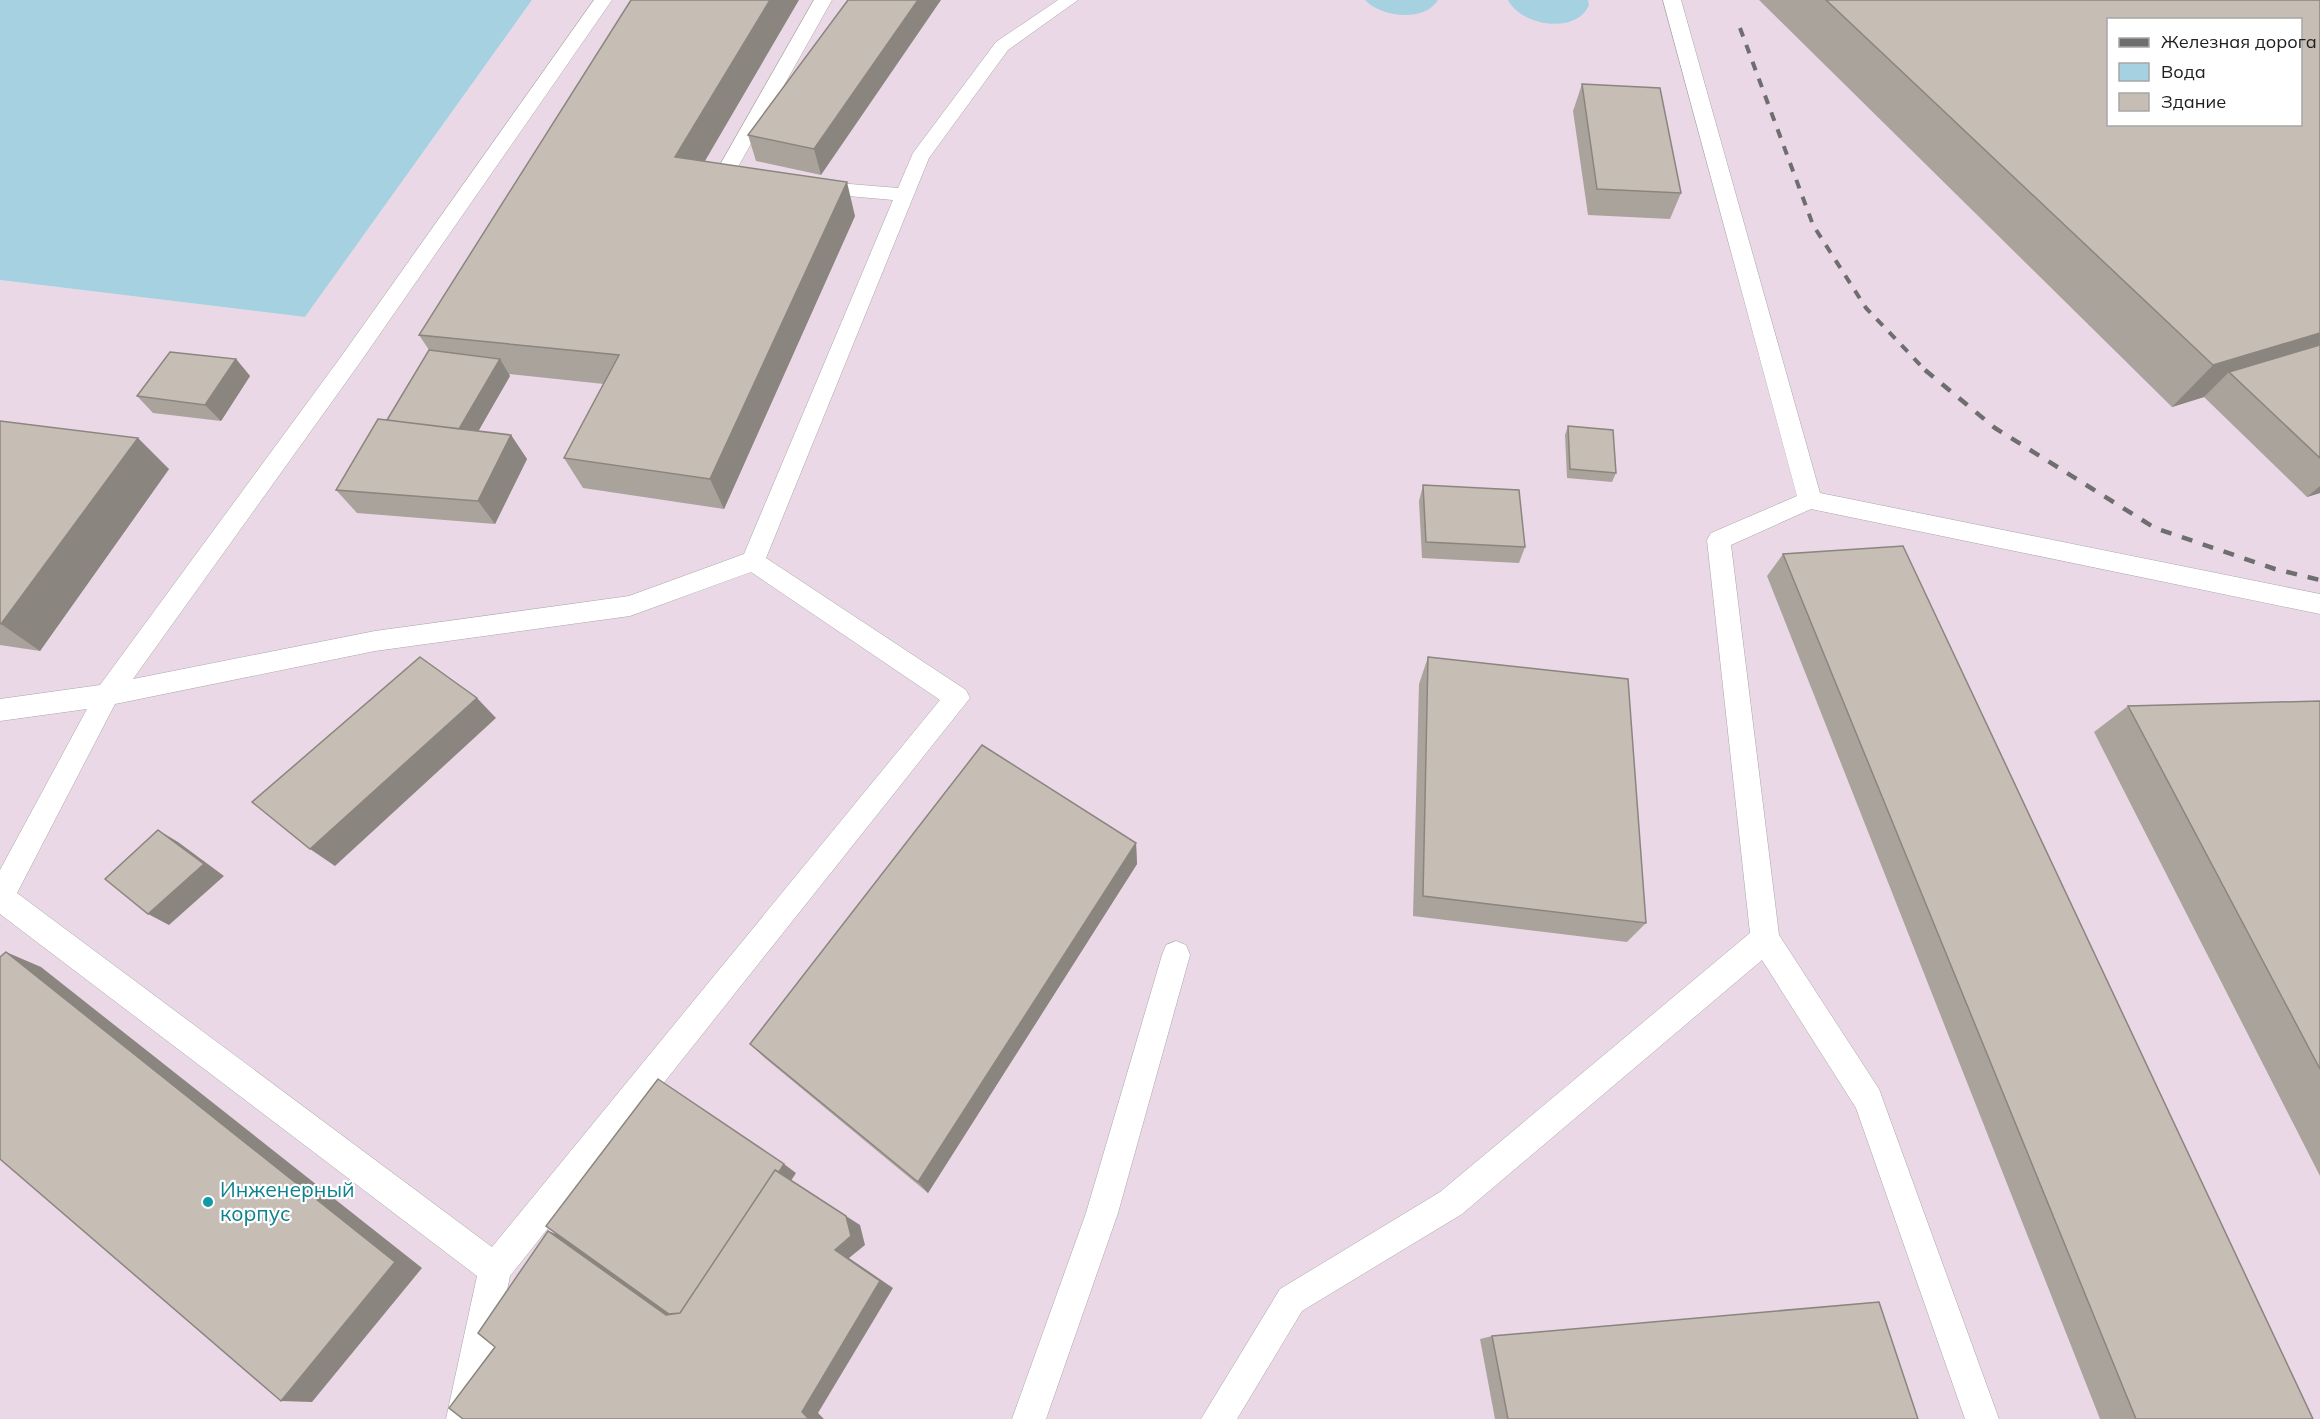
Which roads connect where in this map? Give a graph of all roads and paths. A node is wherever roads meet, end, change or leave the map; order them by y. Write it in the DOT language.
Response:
graph roads {
  1 [pos="603,0"];
  2 [pos="823,0"];
  3 [pos="1068,0"];
  4 [pos="1672,0"];
  5 [pos="756,182"];
  6 [pos="790,185"];
  7 [pos="904,195"];
  8 [pos="1810,500"];
  9 [pos="753,561"];
  10 [pos="2320,604"];
  11 [pos="107,695"];
  12 [pos="0,710"];
  13 [pos="0,898"];
  14 [pos="1765,939"];
  15 [pos="1176,955"];
  16 [pos="495,1269"];
  17 [pos="463,1419"];
  18 [pos="1029,1419"];
  19 [pos="1218,1419"];
  20 [pos="1982,1419"];
  1 -- 11 [label="lane"];
  2 -- 5 [label="lane"];
  3 -- 7 [label="lane"];
  4 -- 8 [label="lane"];
  6 -- 7 [label="lane"];
  7 -- 9 [label="lane"];
  8 -- 10 [label="lane"];
  8 -- 14 [label="lane"];
  9 -- 11 [label="lane"];
  9 -- 16 [label="lane"];
  11 -- 12 [label="lane"];
  11 -- 13 [label="lane"];
  13 -- 16 [label="lane"];
  14 -- 19 [label="lane"];
  14 -- 20 [label="lane"];
  15 -- 18 [label="lane"];
  16 -- 17 [label="lane"];
}
